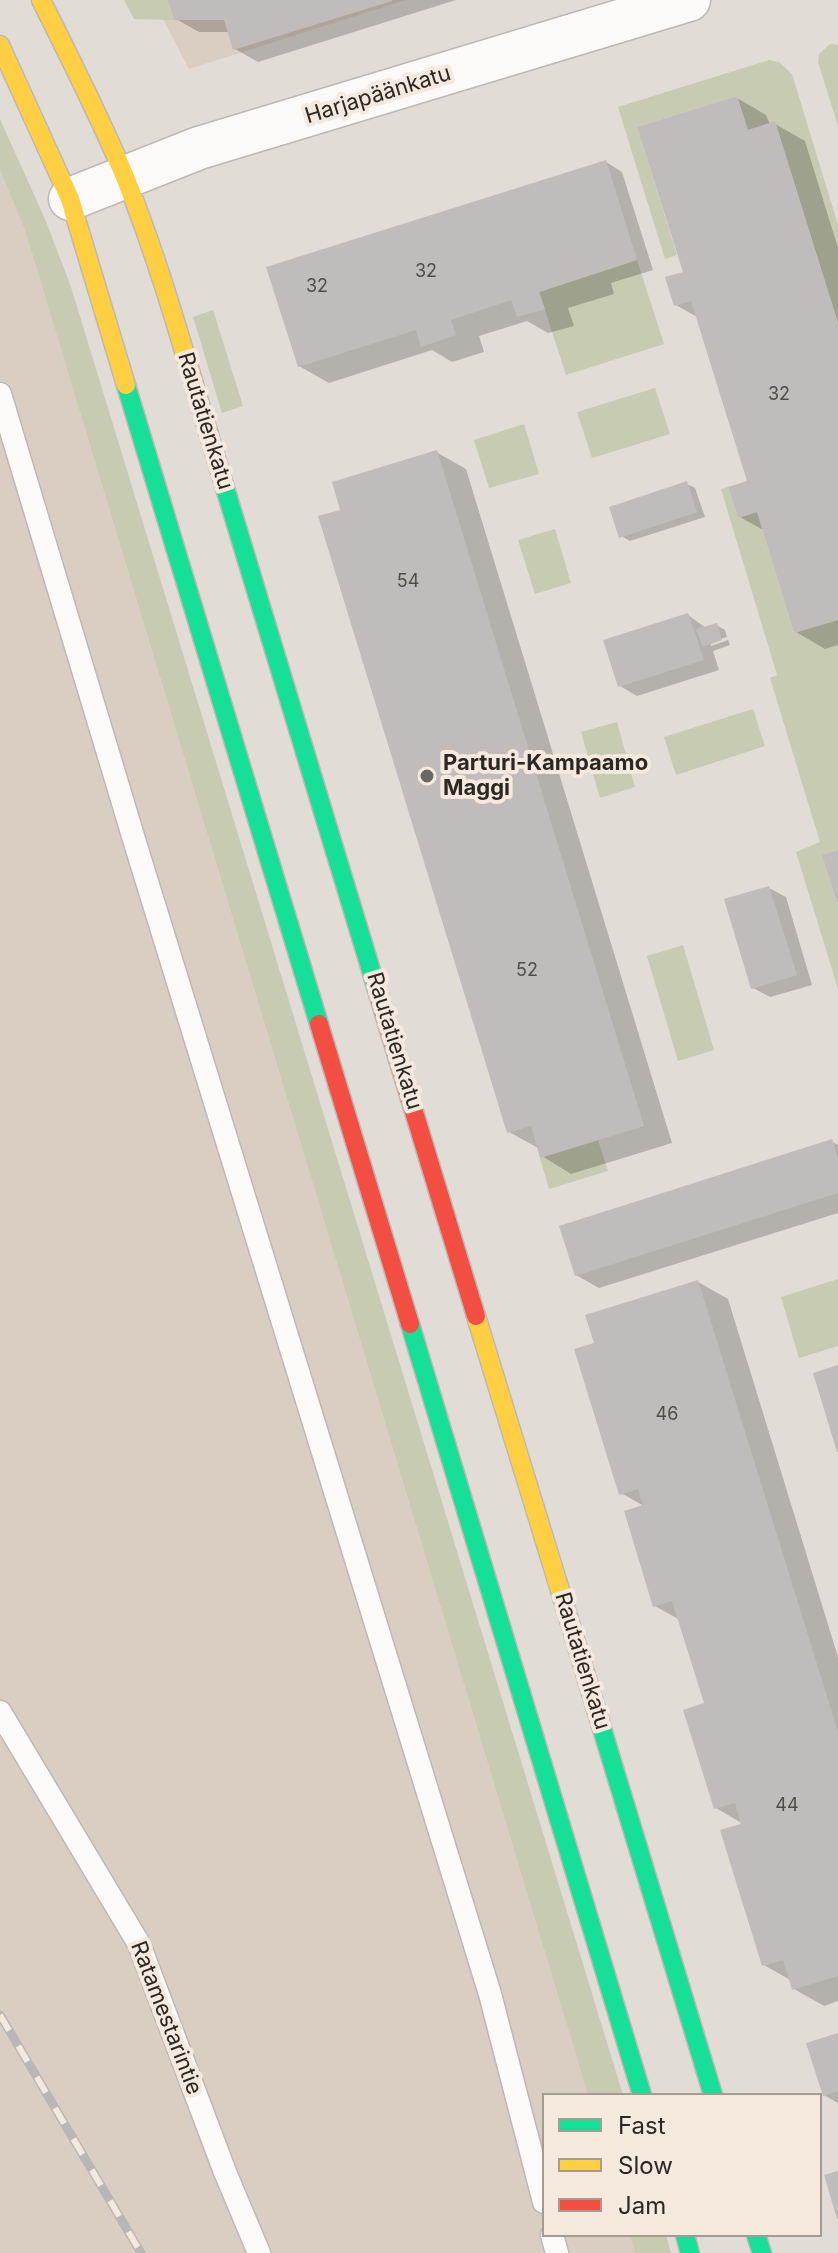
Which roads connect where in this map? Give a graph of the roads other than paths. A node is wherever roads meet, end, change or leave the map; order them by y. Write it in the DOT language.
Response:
graph roads {
  1 [pos="41,0"];
  2 [pos="689,0"];
  3 [pos="0,45"];
  4 [pos="125,178"];
  5 [pos="70,199"];
  6 [pos="0,394"];
  7 [pos="0,1712"];
  8 [pos="641,2093"];
  9 [pos="712,2093"];
  10 [pos="542,2194"];
  11 [pos="259,2253"];
  1 -- 4 [label="main road, Rautatienkatu"];
  2 -- 4 [label="street, Harjapäänkatu"];
  3 -- 5 [label="main road"];
  4 -- 5 [label="street, Harjapäänkatu"];
  4 -- 9 [label="main road, Rautatienkatu"];
  5 -- 8 [label="main road"];
  6 -- 10 [label="lane"];
  7 -- 11 [label="lane, Ratamestarintie"];
}
